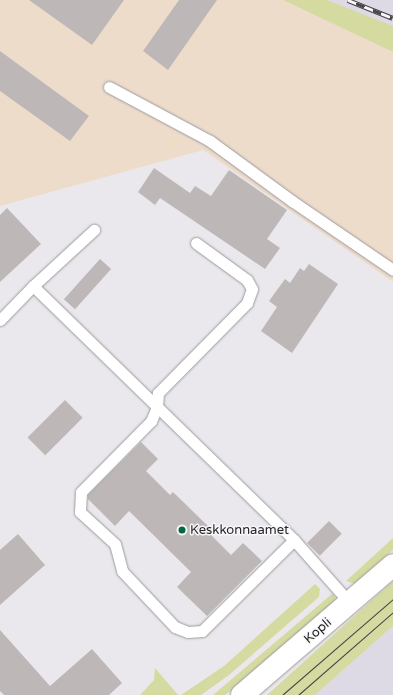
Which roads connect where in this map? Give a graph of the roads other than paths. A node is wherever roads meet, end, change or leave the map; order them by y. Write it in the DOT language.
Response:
graph roads {
  1 [pos="109,87"];
  2 [pos="94,230"];
  3 [pos="196,243"];
  4 [pos="393,270"];
  5 [pos="33,286"];
  6 [pos="0,320"];
  7 [pos="157,407"];
  8 [pos="294,540"];
  9 [pos="393,565"];
  10 [pos="350,603"];
  11 [pos="242,695"];
  1 -- 4 [label="lane"];
  2 -- 5 [label="lane"];
  3 -- 7 [label="lane"];
  5 -- 6 [label="lane"];
  5 -- 7 [label="lane"];
  7 -- 8 [label="lane"];
  7 -- 8 [label="lane"];
  8 -- 10 [label="lane"];
  9 -- 10 [label="street, Kopli"];
  10 -- 11 [label="street, Kopli"];
}
